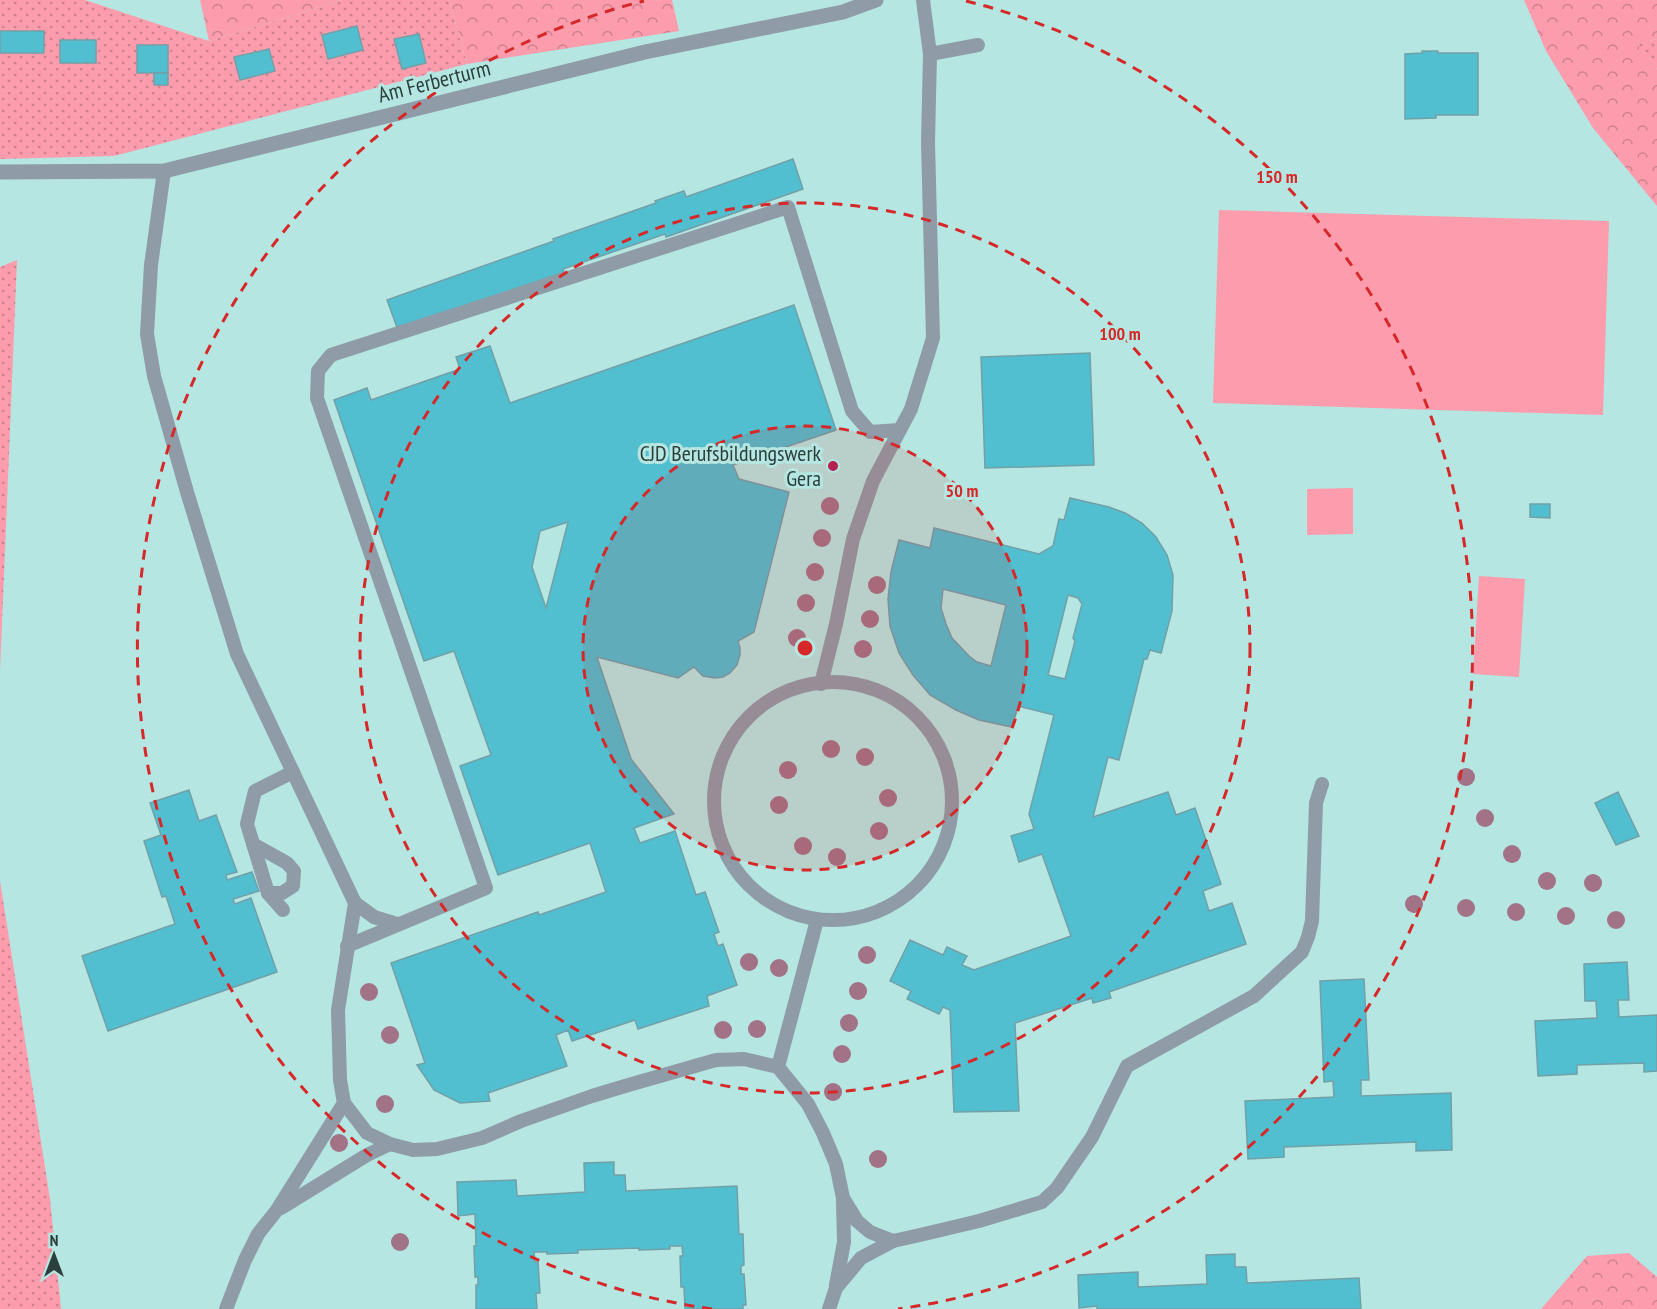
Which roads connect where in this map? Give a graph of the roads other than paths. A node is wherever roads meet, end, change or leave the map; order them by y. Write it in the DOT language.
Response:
graph roads {
  1 [pos="876,0"];
  2 [pos="923,0"];
  3 [pos="978,45"];
  4 [pos="930,54"];
  5 [pos="164,171"];
  6 [pos="0,172"];
  7 [pos="900,429"];
  8 [pos="820,684"];
  9 [pos="293,772"];
  10 [pos="1322,784"];
  11 [pos="253,844"];
  12 [pos="268,893"];
  13 [pos="355,903"];
  14 [pos="283,910"];
  15 [pos="817,920"];
  16 [pos="398,924"];
  17 [pos="347,946"];
  18 [pos="778,1067"];
  19 [pos="344,1103"];
  20 [pos="390,1144"];
  21 [pos="843,1198"];
  22 [pos="277,1210"];
  23 [pos="892,1241"];
  24 [pos="836,1288"];
  25 [pos="225,1309"];
  26 [pos="829,1309"];
  1 -- 5 [label="street, Am Ferberturm"];
  2 -- 4 [label="lane"];
  3 -- 4 [label="lane"];
  4 -- 7 [label="lane"];
  5 -- 6 [label="street, Am Ferberturm"];
  5 -- 9 [label="lane"];
  7 -- 8 [label="lane"];
  7 -- 16 [label="lane"];
  8 -- 15 [label="lane"];
  8 -- 15 [label="lane"];
  9 -- 11 [label="lane"];
  9 -- 13 [label="lane"];
  10 -- 23 [label="lane"];
  11 -- 12 [label="lane"];
  11 -- 12 [label="lane"];
  12 -- 14 [label="lane"];
  13 -- 16 [label="lane"];
  13 -- 17 [label="lane"];
  15 -- 18 [label="lane"];
  16 -- 17 [label="lane"];
  17 -- 19 [label="lane"];
  18 -- 20 [label="lane"];
  18 -- 21 [label="lane"];
  19 -- 20 [label="lane"];
  19 -- 22 [label="lane"];
  20 -- 22 [label="lane"];
  21 -- 23 [label="lane"];
  21 -- 24 [label="lane"];
  22 -- 25 [label="lane"];
  23 -- 24 [label="lane"];
  24 -- 26 [label="lane"];
}
